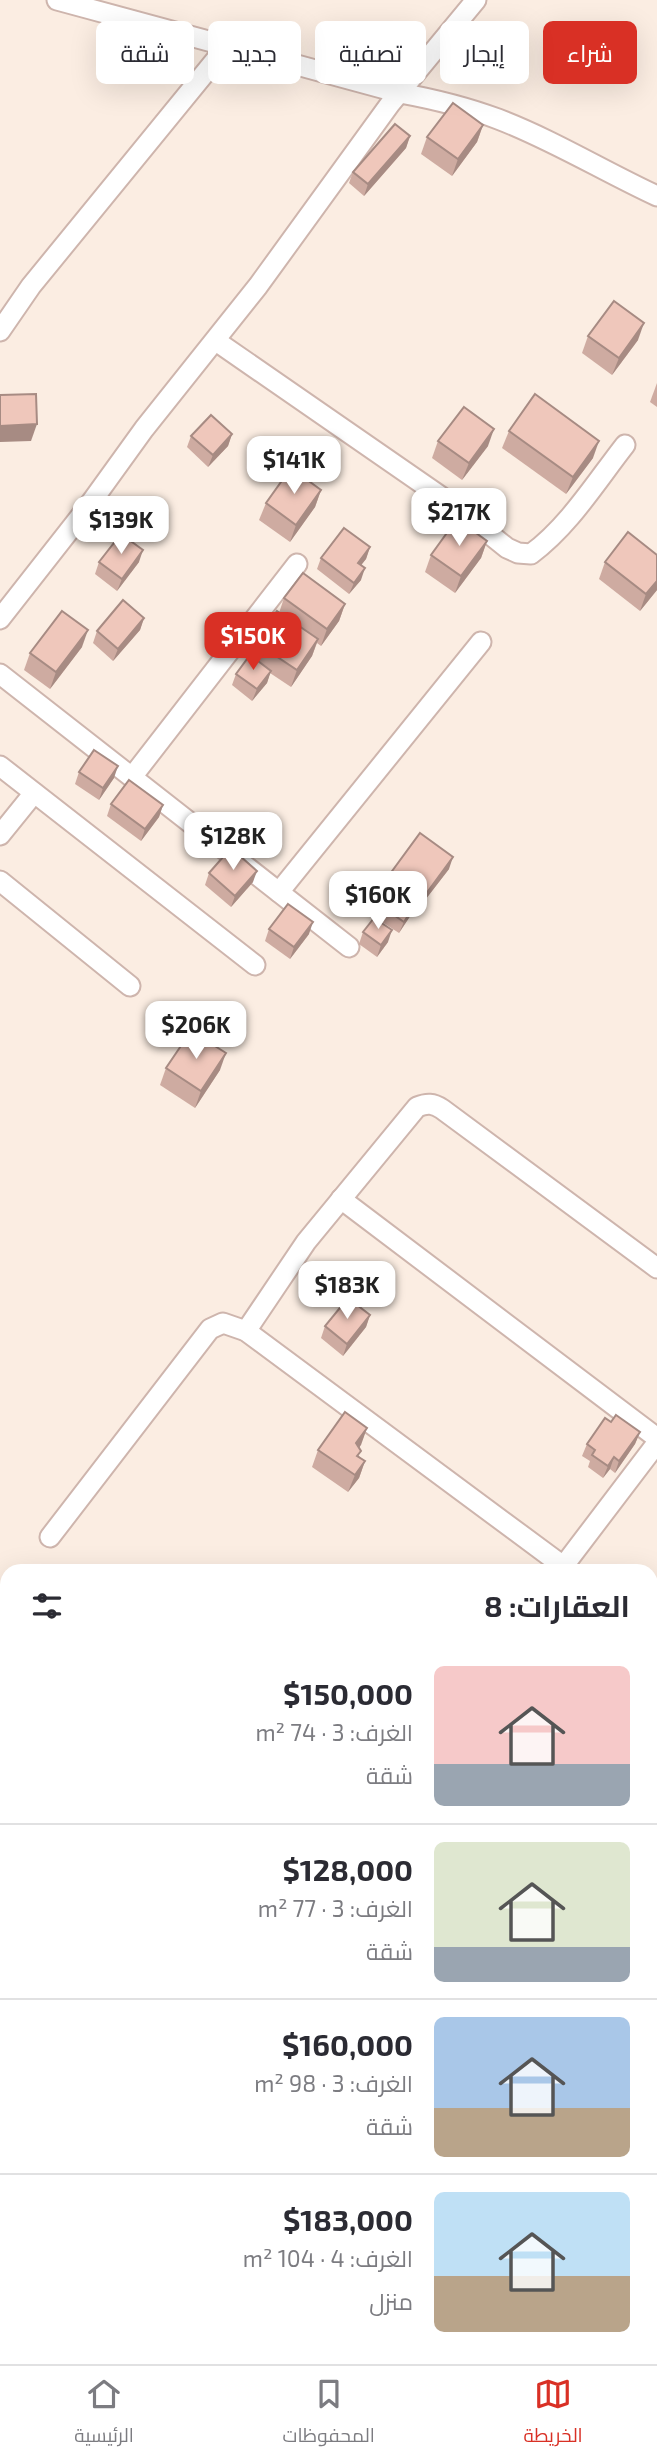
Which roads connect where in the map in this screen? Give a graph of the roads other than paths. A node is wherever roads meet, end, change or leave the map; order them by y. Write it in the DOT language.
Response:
graph roads {
  1 [pos="57,0"];
  2 [pos="476,0"];
  3 [pos="208,41"];
  4 [pos="301,66"];
  5 [pos="208,70"];
  6 [pos="400,93"];
  7 [pos="657,195"];
  8 [pos="0,331"];
  9 [pos="216,341"];
  10 [pos="625,445"];
  11 [pos="297,564"];
  12 [pos="0,619"];
  13 [pos="481,642"];
  14 [pos="0,674"];
  15 [pos="0,766"];
  16 [pos="132,777"];
  17 [pos="34,793"];
  18 [pos="0,835"];
  19 [pos="0,881"];
  20 [pos="279,892"];
  21 [pos="349,947"];
  22 [pos="255,965"];
  23 [pos="130,986"];
  24 [pos="341,1199"];
  25 [pos="657,1268"];
  26 [pos="246,1331"];
  27 [pos="657,1437"];
  28 [pos="657,1443"];
  29 [pos="50,1537"];
  30 [pos="554,1564"];
  31 [pos="565,1564"];
  1 -- 3 [label="street"];
  2 -- 6 [label="street"];
  4 -- 6 [label="street"];
  5 -- 8 [label="street"];
  6 -- 7 [label="street"];
  6 -- 9 [label="street"];
  9 -- 10 [label="street"];
  9 -- 12 [label="street"];
  11 -- 16 [label="street"];
  13 -- 20 [label="street"];
  14 -- 16 [label="street"];
  15 -- 17 [label="street"];
  16 -- 20 [label="street"];
  17 -- 18 [label="street"];
  17 -- 22 [label="street"];
  19 -- 23 [label="street"];
  20 -- 21 [label="street"];
  24 -- 25 [label="street"];
  24 -- 26 [label="street"];
  24 -- 27 [label="street"];
  26 -- 29 [label="street"];
  26 -- 30 [label="street"];
  28 -- 31 [label="street"];
}
